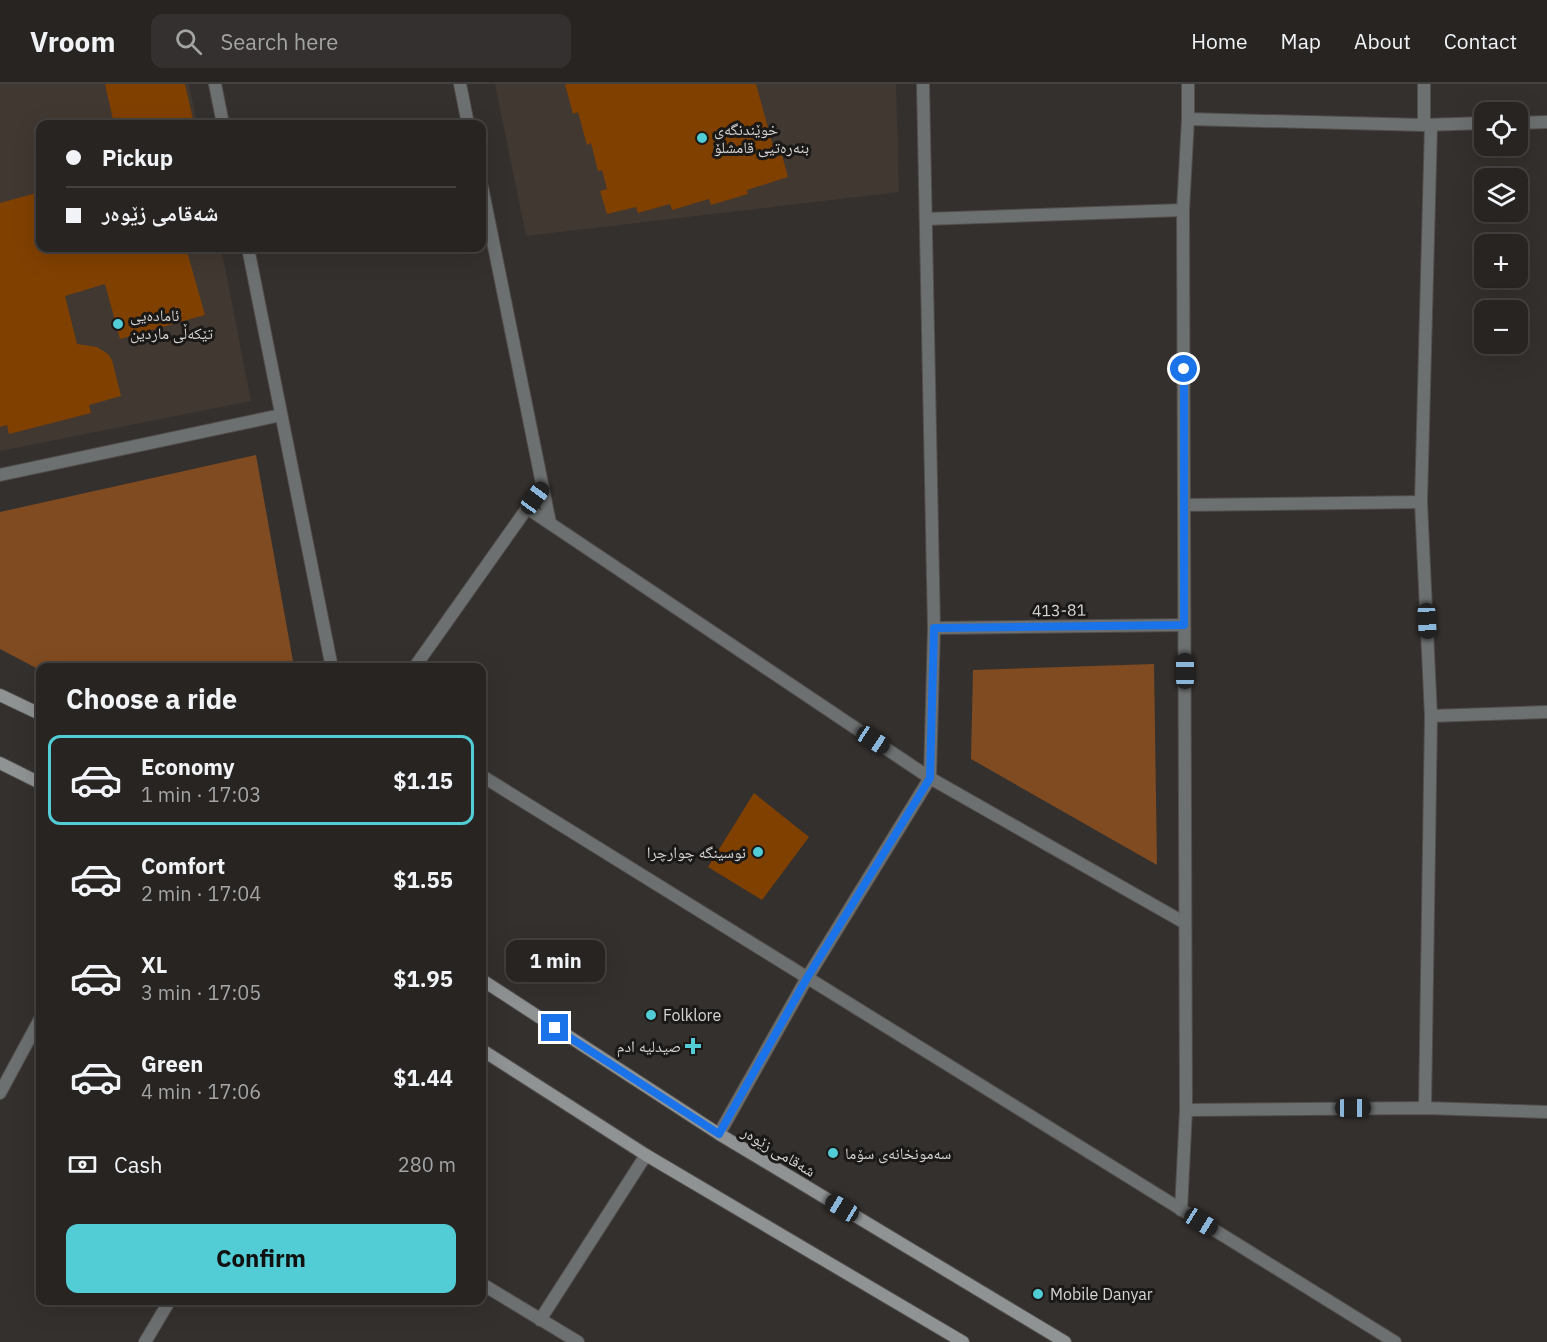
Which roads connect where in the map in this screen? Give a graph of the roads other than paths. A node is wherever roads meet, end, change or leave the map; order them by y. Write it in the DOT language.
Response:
graph roads {
  1 [pos="214,84"];
  2 [pos="460,84"];
  3 [pos="923,84"];
  4 [pos="1188,84"];
  5 [pos="1424,84"];
  6 [pos="1188,119"];
  7 [pos="222,120"];
  8 [pos="467,120"];
  9 [pos="1547,122"];
  10 [pos="1474,123"];
  11 [pos="1528,123"];
  12 [pos="1427,125"];
  13 [pos="486,209"];
  14 [pos="1183,210"];
  15 [pos="926,219"];
  16 [pos="249,252"];
  17 [pos="281,415"];
  18 [pos="0,475"];
  19 [pos="543,487"];
  20 [pos="1422,502"];
  21 [pos="1184,505"];
  22 [pos="527,508"];
  23 [pos="550,523"];
  24 [pos="1184,625"];
  25 [pos="934,628"];
  26 [pos="331,663"];
  27 [pos="418,663"];
  28 [pos="0,695"];
  29 [pos="36,712"];
  30 [pos="1547,712"];
  31 [pos="1431,716"];
  32 [pos="0,763"];
  33 [pos="486,778"];
  34 [pos="930,778"];
  35 [pos="36,781"];
  36 [pos="1185,923"];
  37 [pos="807,978"];
  38 [pos="486,983"];
  39 [pos="36,1029"];
  40 [pos="486,1053"];
  41 [pos="0,1093"];
  42 [pos="1425,1108"];
  43 [pos="1186,1110"];
  44 [pos="1547,1112"];
  45 [pos="719,1134"];
  46 [pos="646,1155"];
  47 [pos="1181,1209"];
  48 [pos="486,1286"];
  49 [pos="167,1305"];
  50 [pos="540,1320"];
  51 [pos="145,1342"];
  52 [pos="578,1342"];
  53 [pos="963,1342"];
  54 [pos="1065,1342"];
  55 [pos="1395,1342"];
  1 -- 7 [label="street"];
  2 -- 8 [label="street"];
  3 -- 15 [label="street"];
  4 -- 6 [label="street"];
  5 -- 12 [label="street"];
  6 -- 12 [label="street"];
  6 -- 14 [label="street"];
  9 -- 11 [label="street"];
  10 -- 12 [label="street"];
  12 -- 20 [label="street"];
  13 -- 19 [label="street"];
  14 -- 15 [label="street"];
  14 -- 21 [label="street"];
  15 -- 25 [label="street"];
  16 -- 17 [label="street"];
  17 -- 18 [label="street"];
  17 -- 26 [label="street"];
  19 -- 22 [label="street"];
  19 -- 23 [label="street"];
  20 -- 21 [label="street"];
  20 -- 31 [label="street"];
  21 -- 24 [label="street"];
  22 -- 23 [label="street"];
  22 -- 27 [label="street"];
  23 -- 34 [label="street"];
  24 -- 25 [label="street, 413-81"];
  24 -- 36 [label="street"];
  25 -- 34 [label="street"];
  28 -- 29 [label="main road"];
  30 -- 31 [label="street"];
  31 -- 42 [label="street"];
  32 -- 35 [label="main road"];
  33 -- 37 [label="street"];
  34 -- 36 [label="street"];
  34 -- 37 [label="street"];
  36 -- 43 [label="street"];
  37 -- 45 [label="street"];
  37 -- 47 [label="street"];
  38 -- 45 [label="main road, شەقامی زێوەر"];
  39 -- 41 [label="street"];
  40 -- 46 [label="main road"];
  42 -- 43 [label="street"];
  42 -- 44 [label="street"];
  43 -- 47 [label="street"];
  45 -- 54 [label="main road, شەقامی زێوەر"];
  46 -- 50 [label="street"];
  46 -- 53 [label="main road"];
  47 -- 55 [label="street"];
  48 -- 50 [label="street"];
  49 -- 51 [label="street"];
  50 -- 52 [label="street"];
}
